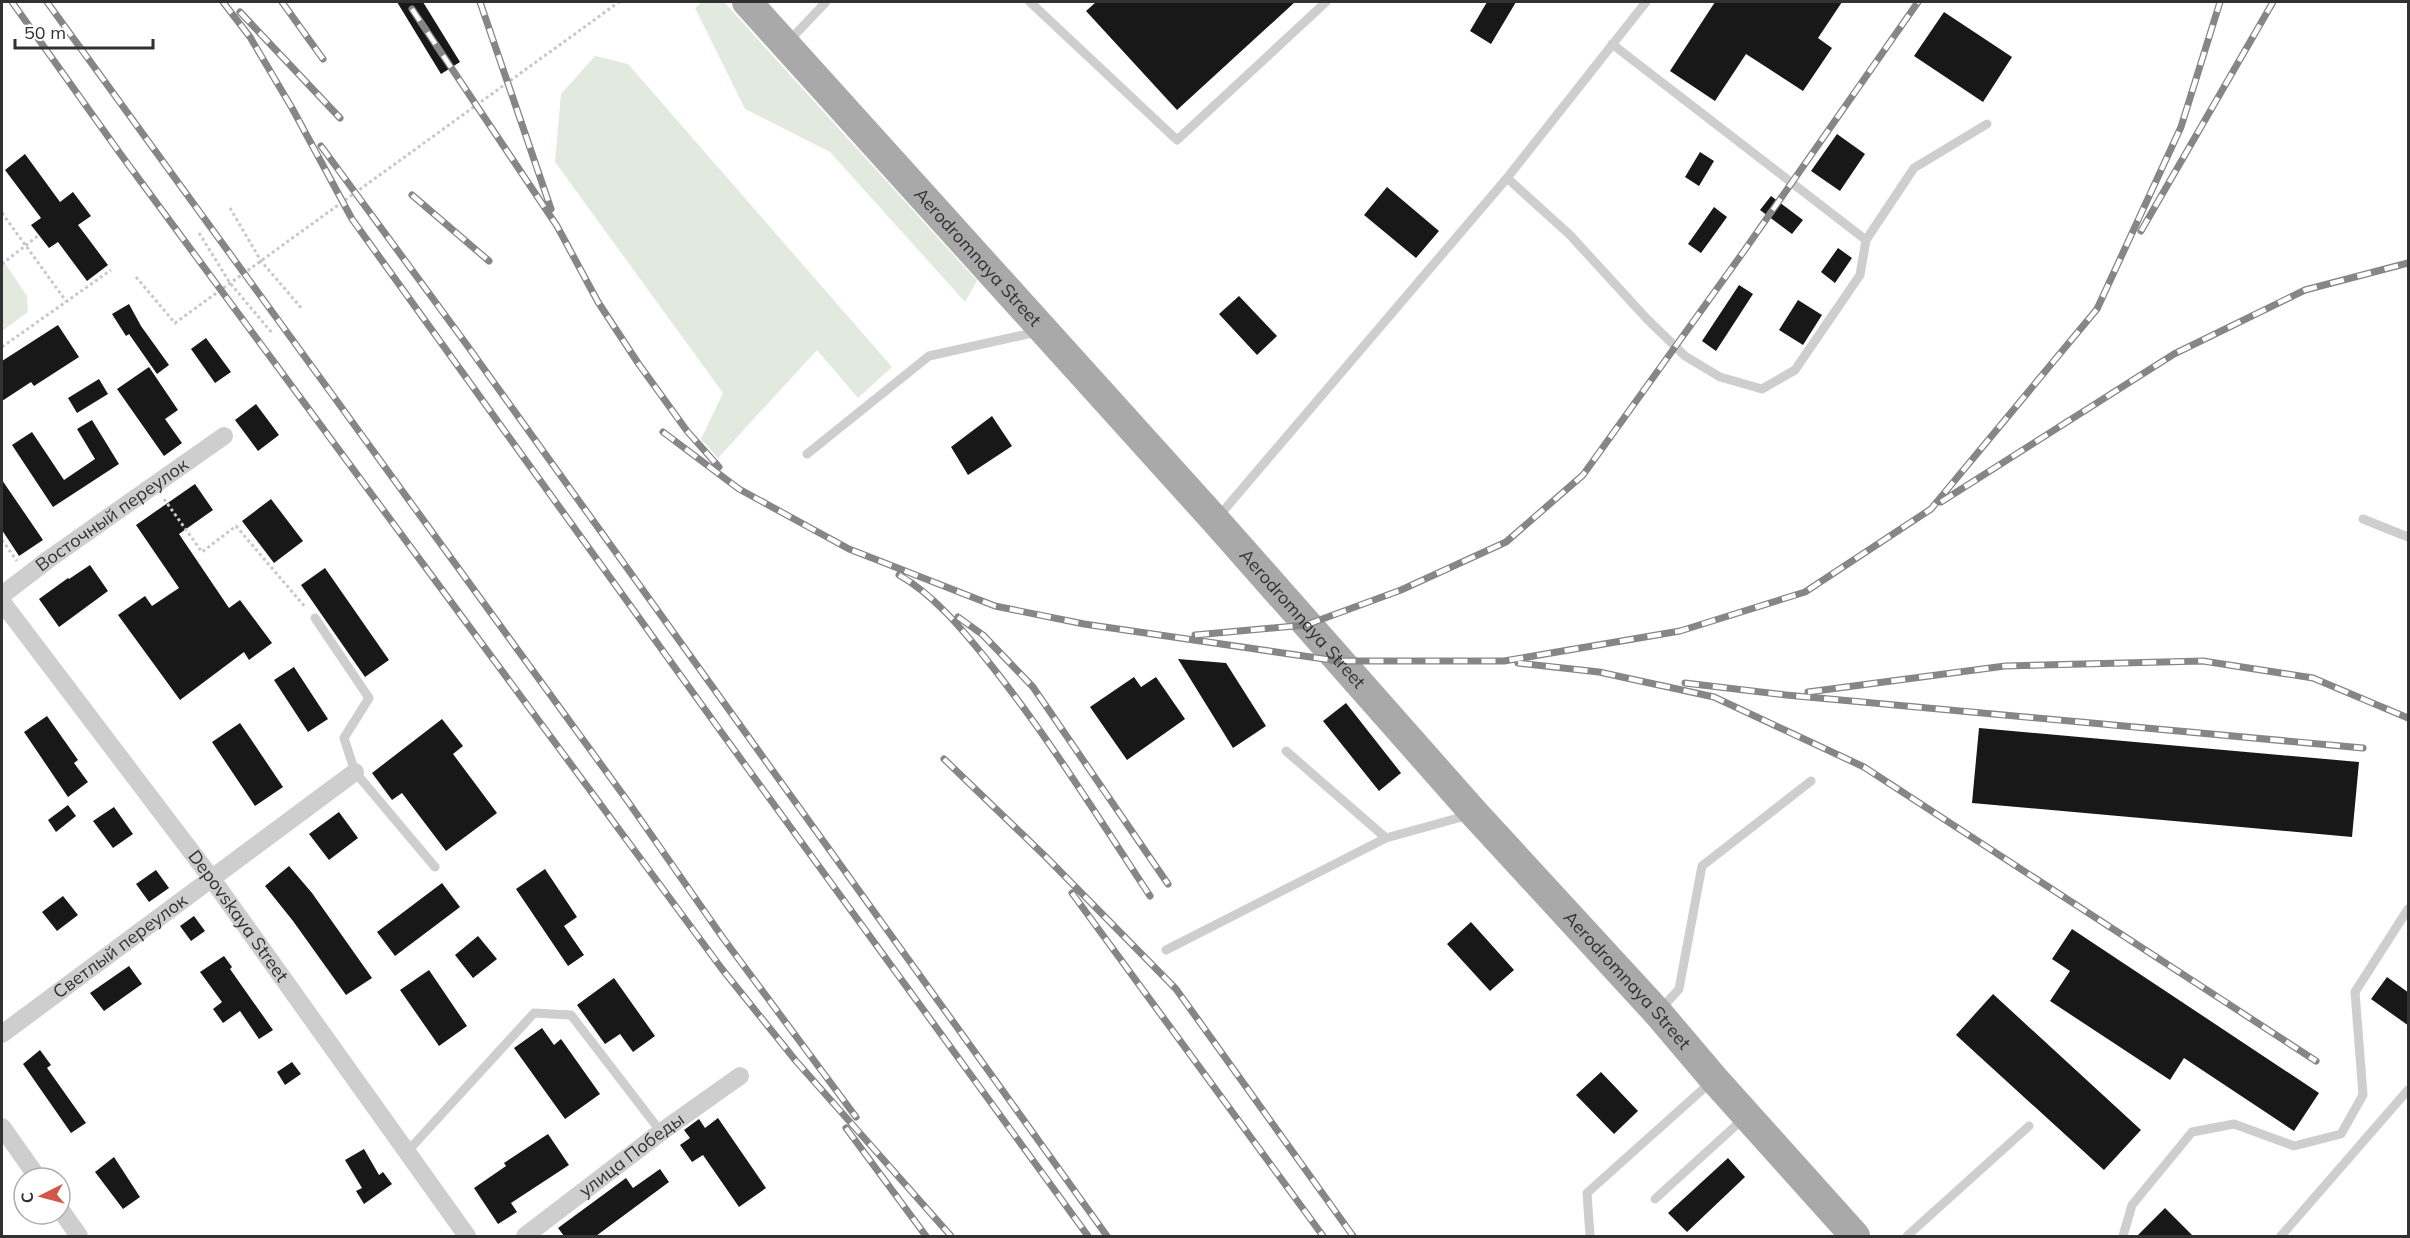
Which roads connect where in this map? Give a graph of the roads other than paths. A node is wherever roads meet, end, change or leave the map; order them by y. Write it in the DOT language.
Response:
graph roads {
  1 [pos="747,2"];
  2 [pos="826,2"];
  3 [pos="1326,2"];
  4 [pos="1646,2"];
  5 [pos="1033,3"];
  6 [pos="1612,44"];
  7 [pos="785,45"];
  8 [pos="1986,124"];
  9 [pos="1508,178"];
  10 [pos="1866,240"];
  11 [pos="1042,331"];
  12 [pos="224,436"];
  13 [pos="807,454"];
  14 [pos="2362,519"];
  15 [pos="1215,520"];
  16 [pos="2409,537"];
  17 [pos="2,595"];
  18 [pos="2,602"];
  19 [pos="315,618"];
  20 [pos="1286,751"];
  21 [pos="355,772"];
  22 [pos="1811,782"];
  23 [pos="1474,813"];
  24 [pos="1386,838"];
  25 [pos="435,867"];
  26 [pos="212,879"];
  27 [pos="2409,909"];
  28 [pos="1166,950"];
  29 [pos="1658,1013"];
  30 [pos="2,1034"];
  31 [pos="740,1076"];
  32 [pos="1714,1079"];
  33 [pos="2409,1090"];
  34 [pos="1748,1115"];
  35 [pos="2029,1126"];
  36 [pos="2,1127"];
  37 [pos="661,1132"];
  38 [pos="407,1152"];
  39 [pos="30,1166"];
  40 [pos="1655,1199"];
  41 [pos="467,1236"];
  42 [pos="525,1236"];
  43 [pos="1590,1236"];
  44 [pos="1855,1236"];
  45 [pos="1906,1236"];
  46 [pos="2123,1236"];
  47 [pos="2281,1236"];
  1 -- 7 [label="main road, Aerodromnaya Street"];
  2 -- 7 [label="lane"];
  3 -- 5 [label="lane"];
  4 -- 6 [label="lane"];
  6 -- 9 [label="lane"];
  6 -- 10 [label="lane"];
  7 -- 11 [label="main road, Aerodromnaya Street"];
  8 -- 10 [label="lane"];
  9 -- 10 [label="lane"];
  9 -- 15 [label="lane"];
  11 -- 13 [label="lane"];
  11 -- 15 [label="main road, Aerodromnaya Street"];
  12 -- 17 [label="street, Восточный переулок"];
  14 -- 16 [label="lane"];
  15 -- 23 [label="main road, Aerodromnaya Street"];
  18 -- 26 [label="street, Depovskaya Street"];
  19 -- 21 [label="lane"];
  20 -- 24 [label="lane"];
  21 -- 25 [label="lane"];
  21 -- 26 [label="street, Светлый переулок"];
  22 -- 29 [label="lane"];
  23 -- 24 [label="lane"];
  23 -- 29 [label="main road, Aerodromnaya Street"];
  24 -- 28 [label="lane"];
  26 -- 30 [label="street, Светлый переулок"];
  26 -- 38 [label="street, Depovskaya Street"];
  27 -- 46 [label="lane"];
  29 -- 32 [label="main road, Aerodromnaya Street"];
  31 -- 37 [label="street, улица Победы"];
  32 -- 34 [label="main road, Aerodromnaya Street"];
  32 -- 43 [label="lane"];
  33 -- 47 [label="lane"];
  34 -- 40 [label="lane"];
  34 -- 44 [label="main road, Aerodromnaya Street"];
  35 -- 45 [label="lane"];
  36 -- 39 [label="street"];
  37 -- 38 [label="lane"];
  37 -- 42 [label="street, улица Победы"];
  38 -- 41 [label="street, Depovskaya Street"];
}
